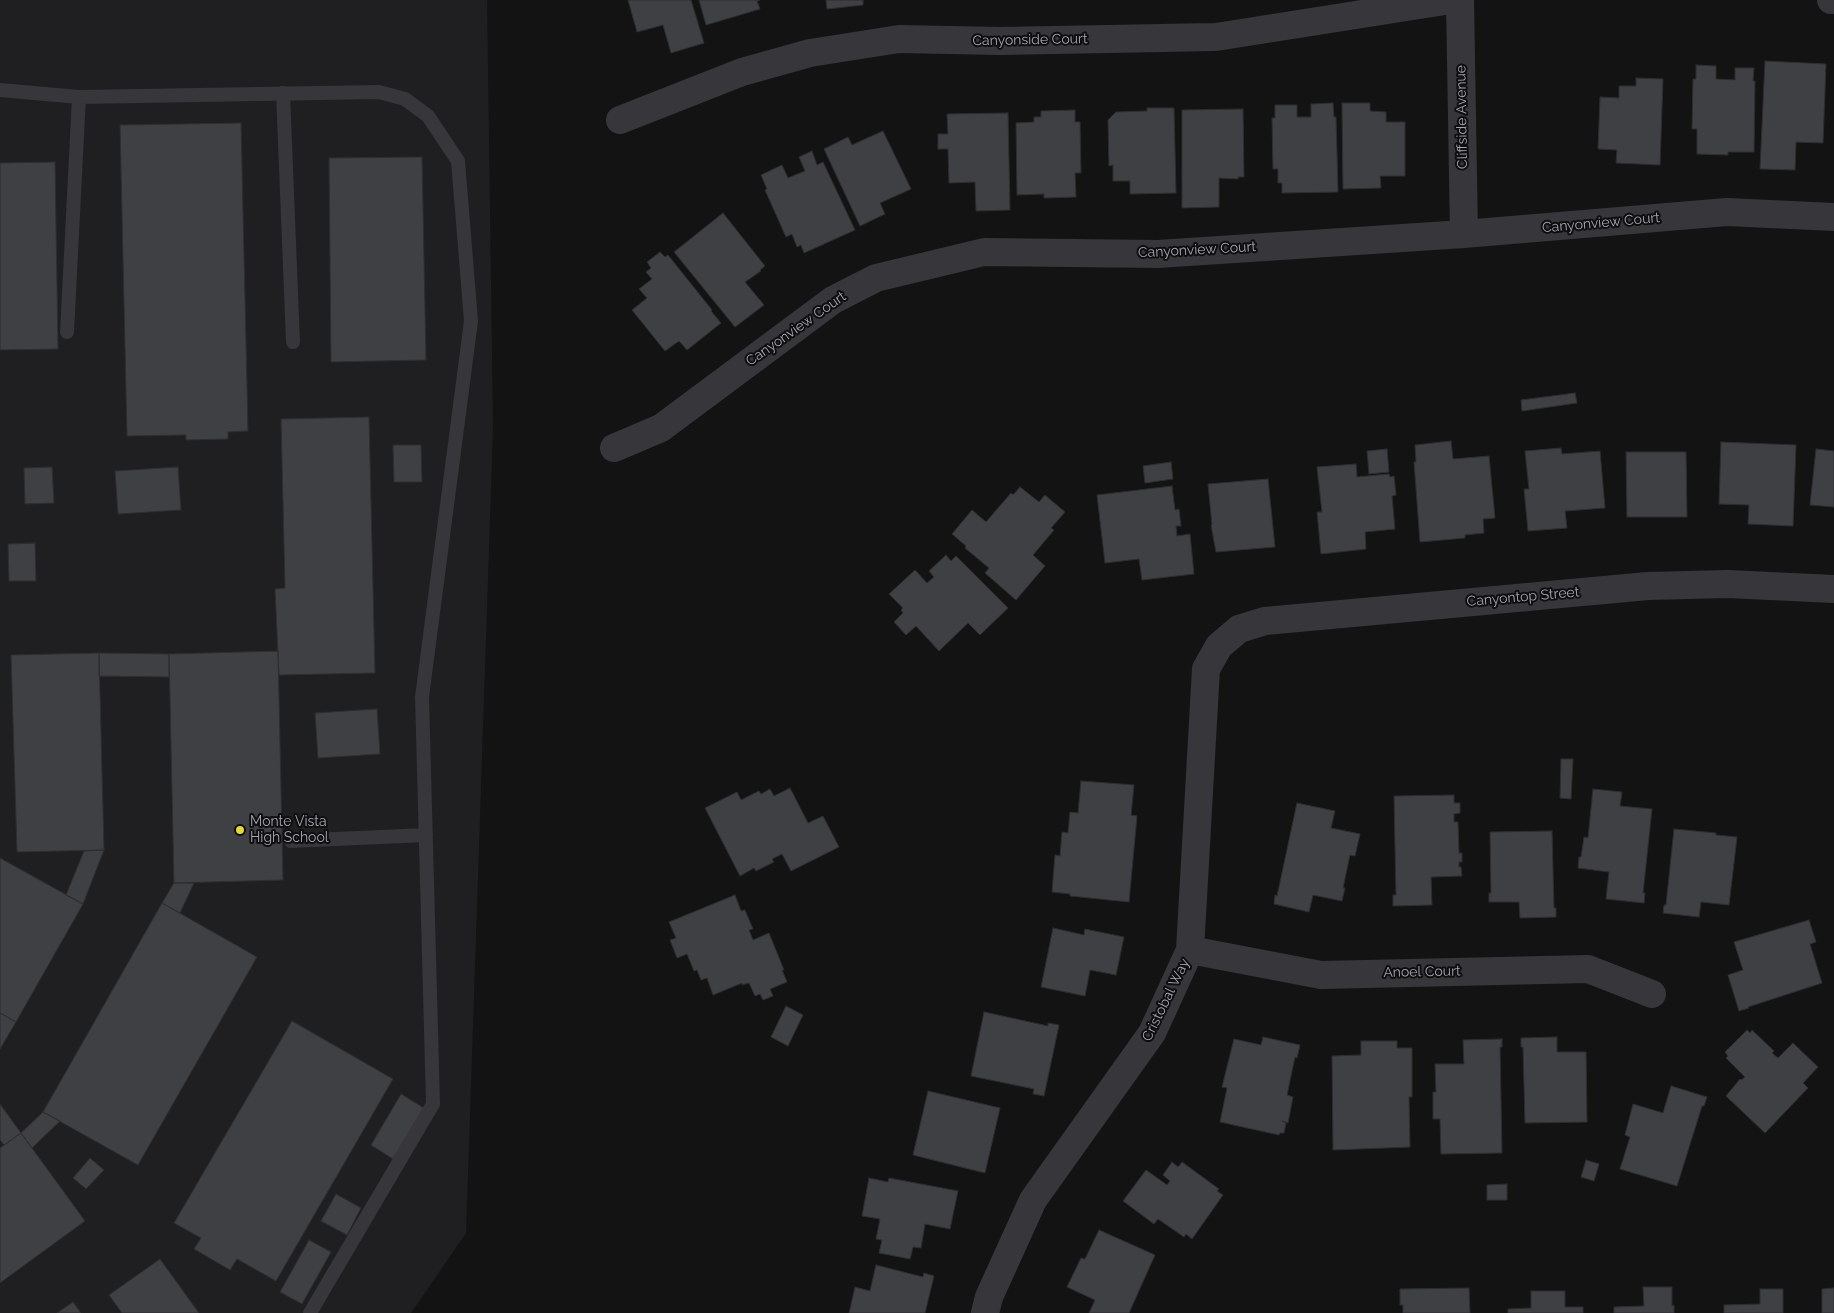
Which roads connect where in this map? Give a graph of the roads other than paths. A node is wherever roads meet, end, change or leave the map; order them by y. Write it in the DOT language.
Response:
graph roads {
  1 [pos="1451,0"];
  2 [pos="1460,0"];
  3 [pos="0,90"];
  4 [pos="283,93"];
  5 [pos="79,97"];
  6 [pos="620,120"];
  7 [pos="1834,217"];
  8 [pos="1464,234"];
  9 [pos="67,332"];
  10 [pos="293,342"];
  11 [pos="614,448"];
  12 [pos="1834,589"];
  13 [pos="1219,646"];
  14 [pos="426,835"];
  15 [pos="291,841"];
  16 [pos="1190,950"];
  17 [pos="1652,994"];
  18 [pos="310,1313"];
  19 [pos="985,1313"];
  1 -- 6 [label="street, Canyonside Court"];
  2 -- 8 [label="street, Cliffside Avenue"];
  3 -- 5 [label="lane"];
  4 -- 5 [label="lane"];
  4 -- 10 [label="lane"];
  4 -- 14 [label="lane"];
  5 -- 9 [label="lane"];
  7 -- 8 [label="street, Canyonview Court"];
  8 -- 11 [label="street, Canyonview Court"];
  12 -- 13 [label="street, Canyontop Street"];
  13 -- 16 [label="street, Cristobal Way"];
  14 -- 15 [label="lane"];
  14 -- 18 [label="lane"];
  16 -- 17 [label="street, Anoel Court"];
  16 -- 19 [label="street, Cristobal Way"];
}
